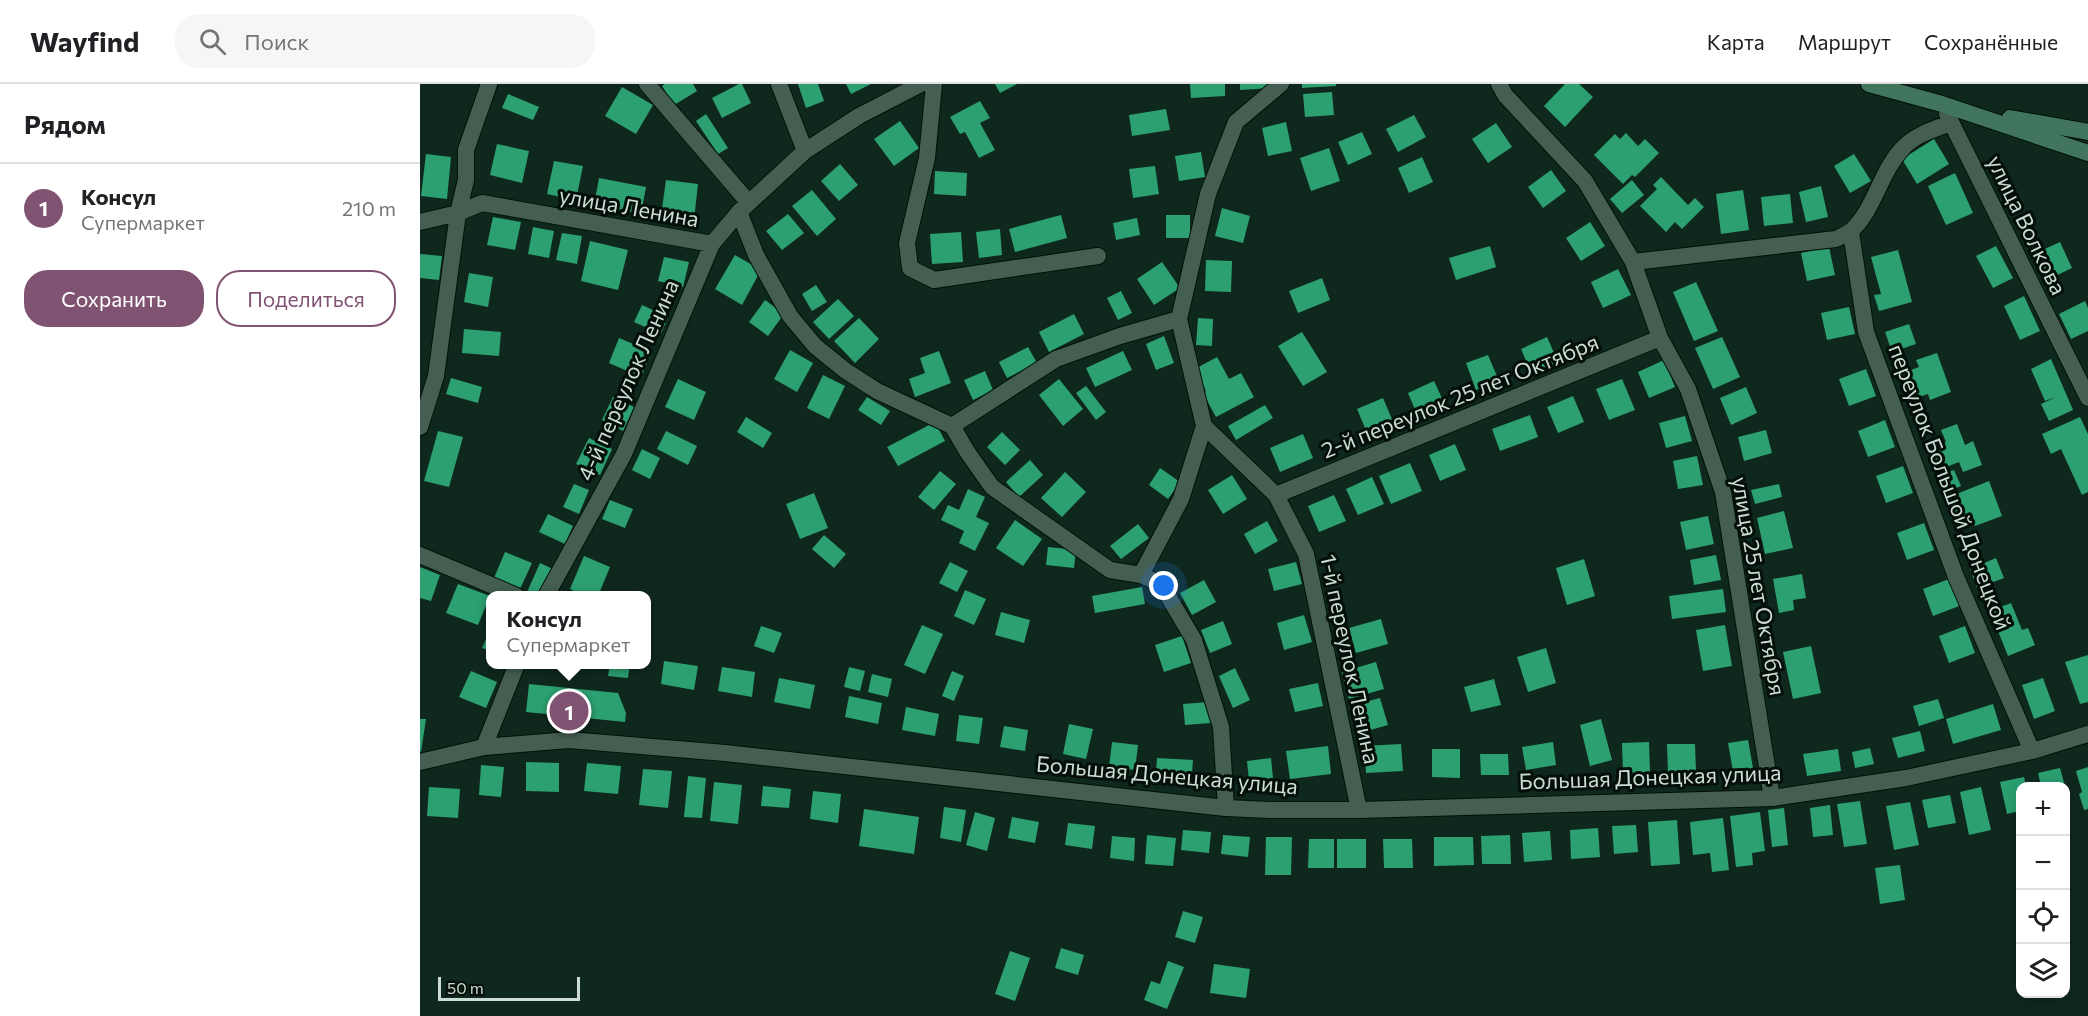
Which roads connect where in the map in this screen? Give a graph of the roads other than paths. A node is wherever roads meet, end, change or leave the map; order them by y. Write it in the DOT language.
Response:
graph roads {
  1 [pos="489,84"];
  2 [pos="647,84"];
  3 [pos="780,84"];
  4 [pos="921,84"];
  5 [pos="934,84"];
  6 [pos="1281,84"];
  7 [pos="1499,84"];
  8 [pos="1869,84"];
  9 [pos="1942,104"];
  10 [pos="1951,123"];
  11 [pos="2088,132"];
  12 [pos="805,151"];
  13 [pos="2088,153"];
  14 [pos="744,208"];
  15 [pos="458,213"];
  16 [pos="420,222"];
  17 [pos="1851,232"];
  18 [pos="712,244"];
  19 [pos="1098,256"];
  20 [pos="1633,262"];
  21 [pos="1179,319"];
  22 [pos="1660,338"];
  23 [pos="2088,398"];
  24 [pos="952,426"];
  25 [pos="1204,426"];
  26 [pos="420,427"];
  27 [pos="1276,495"];
  28 [pos="420,555"];
  29 [pos="1141,575"];
  30 [pos="505,591"];
  31 [pos="549,591"];
  32 [pos="515,669"];
  33 [pos="2088,735"];
  34 [pos="484,747"];
  35 [pos="2032,751"];
  36 [pos="420,762"];
  37 [pos="1772,798"];
  38 [pos="1226,808"];
  39 [pos="1359,810"];
  1 -- 15 [label="street"];
  2 -- 14 [label="street"];
  3 -- 12 [label="street"];
  4 -- 12 [label="street, улица Ленина"];
  5 -- 19 [label="street"];
  6 -- 21 [label="street"];
  7 -- 20 [label="street, улица 25 лет Октября"];
  8 -- 9 [label="main road"];
  9 -- 10 [label="street, улица Волкова"];
  9 -- 11 [label="main road"];
  9 -- 13 [label="main road"];
  10 -- 17 [label="street"];
  10 -- 23 [label="street, улица Волкова"];
  12 -- 14 [label="street, улица Ленина"];
  14 -- 18 [label="street, улица Ленина"];
  14 -- 24 [label="street"];
  15 -- 16 [label="street, улица Ленина"];
  15 -- 18 [label="street, улица Ленина"];
  15 -- 26 [label="street"];
  17 -- 20 [label="street"];
  17 -- 35 [label="street, переулок Большой Донецкой"];
  18 -- 31 [label="street, 4-й переулок Ленина"];
  20 -- 22 [label="street, улица 25 лет Октября"];
  21 -- 24 [label="street"];
  21 -- 25 [label="street"];
  22 -- 27 [label="street, 2-й переулок 25 лет Октября"];
  22 -- 37 [label="street, улица 25 лет Октября"];
  24 -- 29 [label="street"];
  25 -- 27 [label="street, 1-й переулок Ленина"];
  25 -- 29 [label="street"];
  27 -- 39 [label="street, 1-й переулок Ленина"];
  28 -- 30 [label="street"];
  29 -- 38 [label="street"];
  32 -- 34 [label="street"];
  33 -- 35 [label="street, Большая Донецкая улица"];
  34 -- 36 [label="street, Большая Донецкая улица"];
  34 -- 38 [label="street, Большая Донецкая улица"];
  35 -- 37 [label="street, Большая Донецкая улица"];
  37 -- 39 [label="street, Большая Донецкая улица"];
  38 -- 39 [label="street, Большая Донецкая улица"];
}
